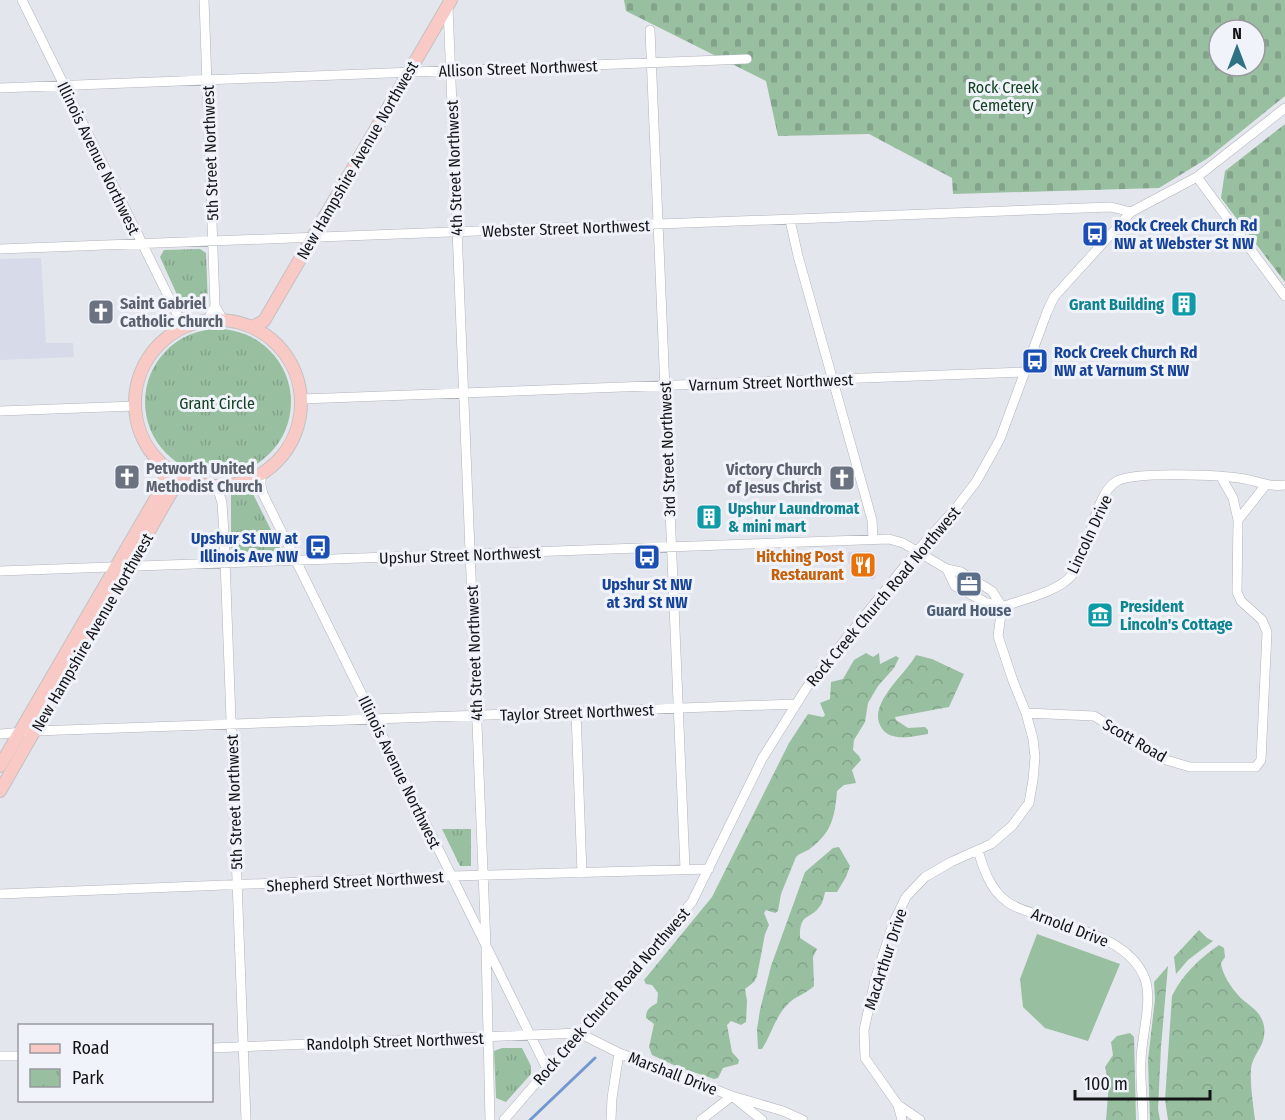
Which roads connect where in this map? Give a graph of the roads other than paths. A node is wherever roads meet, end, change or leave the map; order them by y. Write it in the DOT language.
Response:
graph roads {
  1 [pos="22,0"];
  2 [pos="204,0"];
  3 [pos="449,3"];
  4 [pos="651,30"];
  5 [pos="744,59"];
  6 [pos="652,63"];
  7 [pos="450,71"];
  8 [pos="409,72"];
  9 [pos="207,80"];
  10 [pos="64,86"];
  11 [pos="0,88"];
  12 [pos="1285,108"];
  13 [pos="1197,177"];
  14 [pos="1131,212"];
  15 [pos="790,220"];
  16 [pos="658,225"];
  17 [pos="457,233"];
  18 [pos="313,237"];
  19 [pos="213,242"];
  20 [pos="141,244"];
  21 [pos="0,249"];
  22 [pos="1285,296"];
  23 [pos="215,306"];
  24 [pos="178,316"];
  25 [pos="223,320"];
  26 [pos="207,321"];
  27 [pos="264,321"];
  28 [pos="193,324"];
  29 [pos="252,327"];
  30 [pos="173,333"];
  31 [pos="267,336"];
  32 [pos="1025,372"];
  33 [pos="832,379"];
  34 [pos="665,385"];
  35 [pos="463,393"];
  36 [pos="302,399"];
  37 [pos="135,406"];
  38 [pos="0,411"];
  39 [pos="167,468"];
  40 [pos="261,474"];
  41 [pos="1221,477"];
  42 [pos="190,480"];
  43 [pos="1285,485"];
  44 [pos="217,486"];
  45 [pos="1264,486"];
  46 [pos="1238,520"];
  47 [pos="873,539"];
  48 [pos="670,547"];
  49 [pos="917,551"];
  50 [pos="470,554"];
  51 [pos="296,561"];
  52 [pos="225,563"];
  53 [pos="116,566"];
  54 [pos="130,566"];
  55 [pos="947,569"];
  56 [pos="0,571"];
  57 [pos="1002,607"];
  58 [pos="795,704"];
  59 [pos="678,708"];
  60 [pos="576,712"];
  61 [pos="1026,713"];
  62 [pos="476,716"];
  63 [pos="374,719"];
  64 [pos="231,724"];
  65 [pos="35,731"];
  66 [pos="20,732"];
  67 [pos="0,734"];
  68 [pos="0,766"];
  69 [pos="0,791"];
  70 [pos="978,850"];
  71 [pos="685,869"];
  72 [pos="709,869"];
  73 [pos="582,873"];
  74 [pos="452,876"];
  75 [pos="482,876"];
  76 [pos="237,886"];
  77 [pos="0,894"];
  78 [pos="486,946"];
  79 [pos="579,1033"];
  80 [pos="530,1036"];
  81 [pos="488,1038"];
  82 [pos="243,1047"];
  83 [pos="213,1048"];
  84 [pos="619,1053"];
  85 [pos="0,1056"];
  86 [pos="18,1056"];
  87 [pos="547,1069"];
  88 [pos="732,1096"];
  89 [pos="898,1105"];
  90 [pos="246,1120"];
  91 [pos="490,1120"];
  92 [pos="504,1120"];
  93 [pos="611,1120"];
  94 [pos="701,1120"];
  95 [pos="762,1120"];
  96 [pos="803,1120"];
  97 [pos="902,1120"];
  98 [pos="920,1120"];
  99 [pos="1143,1120"];
  1 -- 10 [label="street, Illinois Avenue Northwest"];
  2 -- 9 [label="street, 5th Street Northwest"];
  3 -- 7 [label="street, 4th Street Northwest"];
  3 -- 8 [label="main road, New Hampshire Avenue Northwest"];
  4 -- 6 [label="street, 3rd Street Northwest"];
  5 -- 6 [label="street, Allison Street Northwest"];
  6 -- 7 [label="street, Allison Street Northwest"];
  6 -- 16 [label="street, 3rd Street Northwest"];
  7 -- 8 [label="street, Allison Street Northwest"];
  7 -- 17 [label="street, 4th Street Northwest"];
  8 -- 9 [label="street, Allison Street Northwest"];
  8 -- 18 [label="main road, New Hampshire Avenue Northwest"];
  9 -- 10 [label="street, Allison Street Northwest"];
  9 -- 19 [label="street, 5th Street Northwest"];
  10 -- 11 [label="street, Allison Street Northwest"];
  10 -- 20 [label="street, Illinois Avenue Northwest"];
  12 -- 13 [label="street, Rock Creek Church Road Northwest"];
  13 -- 14 [label="street, Rock Creek Church Road Northwest"];
  13 -- 22 [label="street"];
  14 -- 15 [label="street, Webster Street Northwest"];
  14 -- 32 [label="street, Rock Creek Church Road Northwest"];
  15 -- 16 [label="street, Webster Street Northwest"];
  15 -- 33 [label="street"];
  16 -- 17 [label="street, Webster Street Northwest"];
  16 -- 34 [label="street, 3rd Street Northwest"];
  17 -- 18 [label="street, Webster Street Northwest"];
  17 -- 35 [label="street, 4th Street Northwest"];
  18 -- 19 [label="street, Webster Street Northwest"];
  18 -- 27 [label="main road, New Hampshire Avenue Northwest"];
  19 -- 20 [label="street, Webster Street Northwest"];
  19 -- 23 [label="street, 5th Street Northwest"];
  20 -- 21 [label="street, Webster Street Northwest"];
  20 -- 24 [label="street, Illinois Avenue Northwest"];
  23 -- 25 [label="street, 5th Street Northwest"];
  23 -- 26 [label="street, 5th Street Northwest"];
  24 -- 28 [label="street"];
  24 -- 30 [label="street"];
  25 -- 26 [label="main road"];
  25 -- 29 [label="main road"];
  26 -- 28 [label="main road"];
  27 -- 29 [label="main road"];
  27 -- 31 [label="main road"];
  28 -- 30 [label="main road"];
  29 -- 31 [label="main road"];
  30 -- 37 [label="main road"];
  31 -- 36 [label="main road"];
  32 -- 33 [label="street, Varnum Street Northwest"];
  32 -- 49 [label="street, Rock Creek Church Road Northwest"];
  33 -- 34 [label="street, Varnum Street Northwest"];
  33 -- 47 [label="street"];
  34 -- 35 [label="street, Varnum Street Northwest"];
  34 -- 48 [label="street, 3rd Street Northwest"];
  35 -- 36 [label="street, Varnum Street Northwest"];
  35 -- 50 [label="street, 4th Street Northwest"];
  36 -- 40 [label="main road"];
  37 -- 38 [label="street"];
  37 -- 39 [label="main road"];
  39 -- 42 [label="main road"];
  39 -- 53 [label="main road, New Hampshire Avenue Northwest"];
  40 -- 44 [label="main road"];
  40 -- 51 [label="street, Illinois Avenue Northwest"];
  41 -- 45 [label="street, Lincoln Drive"];
  41 -- 46 [label="street"];
  41 -- 57 [label="street, Lincoln Drive"];
  42 -- 44 [label="main road"];
  42 -- 54 [label="main road, New Hampshire Avenue Northwest"];
  43 -- 45 [label="street, Lincoln Drive"];
  44 -- 52 [label="street, 5th Street Northwest"];
  45 -- 46 [label="street"];
  46 -- 61 [label="street, Scott Road"];
  47 -- 48 [label="street, Upshur Street Northwest"];
  47 -- 49 [label="street, Upshur Street Northwest"];
  48 -- 50 [label="street, Upshur Street Northwest"];
  48 -- 59 [label="street, 3rd Street Northwest"];
  49 -- 55 [label="street, Upshur Street Northwest"];
  49 -- 58 [label="street, Rock Creek Church Road Northwest"];
  50 -- 51 [label="street, Upshur Street Northwest"];
  50 -- 62 [label="street, 4th Street Northwest"];
  51 -- 52 [label="street, Upshur Street Northwest"];
  51 -- 63 [label="street, Illinois Avenue Northwest"];
  52 -- 54 [label="street, Upshur Street Northwest"];
  52 -- 64 [label="street, 5th Street Northwest"];
  53 -- 54 [label="street, Upshur Street Northwest"];
  53 -- 56 [label="street, Upshur Street Northwest"];
  53 -- 66 [label="main road, New Hampshire Avenue Northwest"];
  54 -- 65 [label="main road, New Hampshire Avenue Northwest"];
  55 -- 57 [label="street"];
  55 -- 57 [label="street"];
  57 -- 61 [label="street, MacArthur Drive"];
  58 -- 59 [label="street, Taylor Street Northwest"];
  58 -- 72 [label="street, Rock Creek Church Road Northwest"];
  59 -- 60 [label="street, Taylor Street Northwest"];
  59 -- 71 [label="street, 3rd Street Northwest"];
  60 -- 62 [label="street, Taylor Street Northwest"];
  60 -- 73 [label="street"];
  61 -- 70 [label="street, MacArthur Drive"];
  62 -- 63 [label="street, Taylor Street Northwest"];
  62 -- 75 [label="street, 4th Street Northwest"];
  63 -- 64 [label="street, Taylor Street Northwest"];
  63 -- 74 [label="street, Illinois Avenue Northwest"];
  64 -- 65 [label="street, Taylor Street Northwest"];
  64 -- 76 [label="street, 5th Street Northwest"];
  65 -- 66 [label="street, Taylor Street Northwest"];
  65 -- 69 [label="main road, New Hampshire Avenue Northwest"];
  66 -- 67 [label="street, Taylor Street Northwest"];
  66 -- 68 [label="main road, New Hampshire Avenue Northwest"];
  70 -- 89 [label="street, MacArthur Drive"];
  70 -- 99 [label="street, Arnold Drive"];
  71 -- 72 [label="street, Shepherd Street Northwest"];
  71 -- 73 [label="street, Shepherd Street Northwest"];
  72 -- 79 [label="street, Rock Creek Church Road Northwest"];
  73 -- 75 [label="street, Shepherd Street Northwest"];
  74 -- 75 [label="street, Shepherd Street Northwest"];
  74 -- 76 [label="street, Shepherd Street Northwest"];
  74 -- 78 [label="street, Illinois Avenue Northwest"];
  75 -- 78 [label="street, 4th Street Northwest"];
  76 -- 77 [label="street, Shepherd Street Northwest"];
  76 -- 82 [label="street, 5th Street Northwest"];
  78 -- 80 [label="street, Illinois Avenue Northwest"];
  78 -- 81 [label="street, 4th Street Northwest"];
  79 -- 80 [label="street, Randolph Street Northwest"];
  79 -- 84 [label="street, Marshall Drive"];
  79 -- 87 [label="street, Rock Creek Church Road Northwest"];
  80 -- 81 [label="street, Randolph Street Northwest"];
  80 -- 87 [label="street, Illinois Avenue Northwest"];
  81 -- 82 [label="street, Randolph Street Northwest"];
  81 -- 91 [label="street, 4th Street Northwest"];
  82 -- 83 [label="street, Randolph Street Northwest"];
  82 -- 90 [label="street, 5th Street Northwest"];
  84 -- 88 [label="street, Marshall Drive"];
  84 -- 93 [label="street"];
  85 -- 86 [label="street"];
  87 -- 92 [label="street, Rock Creek Church Road Northwest"];
  88 -- 94 [label="street"];
  88 -- 95 [label="street, Marshall Drive"];
  88 -- 96 [label="street"];
  89 -- 97 [label="street, MacArthur Drive"];
  89 -- 98 [label="street"];
}
